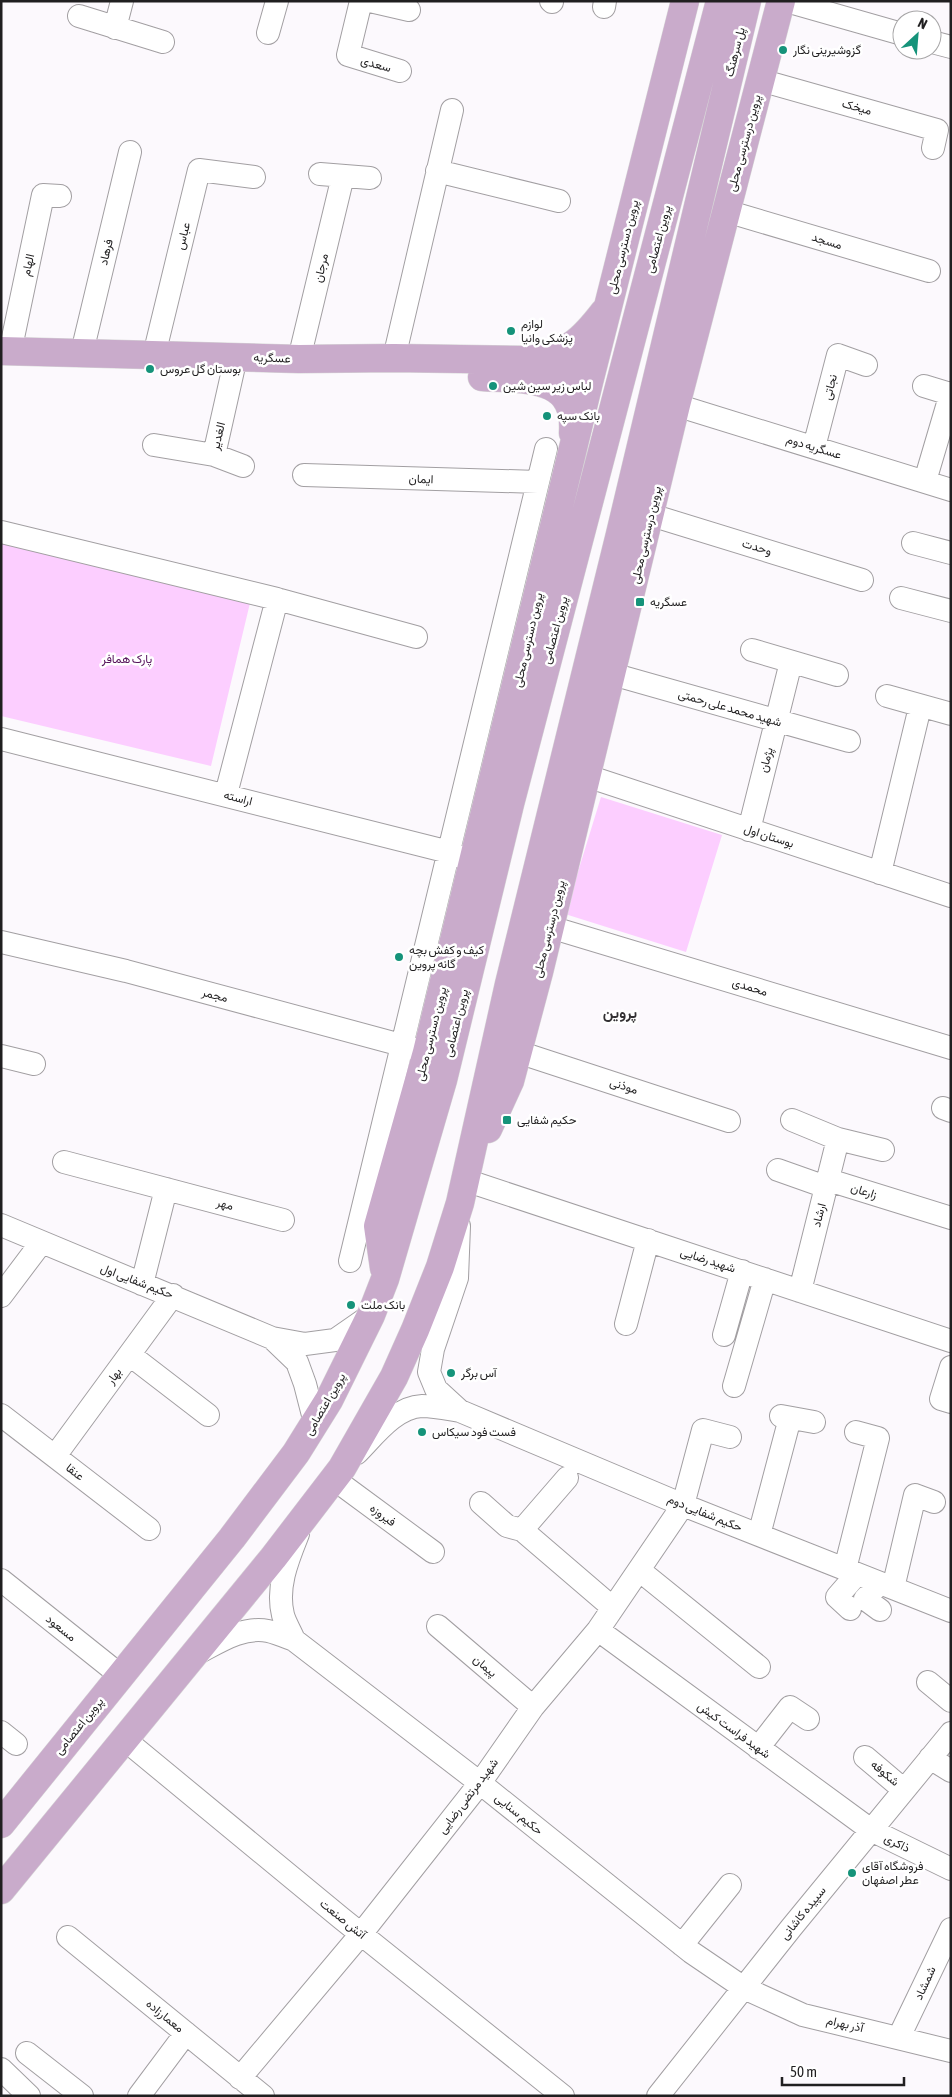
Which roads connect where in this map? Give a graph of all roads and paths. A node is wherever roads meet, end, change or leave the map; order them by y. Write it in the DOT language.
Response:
graph roads {
  1 [pos="122,1"];
  2 [pos="277,1"];
  3 [pos="361,1"];
  4 [pos="370,1"];
  5 [pos="685,1"];
  6 [pos="704,1"];
  7 [pos="720,1"];
  8 [pos="747,1"];
  9 [pos="763,1"];
  10 [pos="781,1"];
  11 [pos="786,1"];
  12 [pos="409,10"];
  13 [pos="79,16"];
  14 [pos="115,28"];
  15 [pos="892,31"];
  16 [pos="268,33"];
  17 [pos="164,42"];
  18 [pos="400,71"];
  19 [pos="760,80"];
  20 [pos="723,104"];
  21 [pos="692,107"];
  22 [pos="452,110"];
  23 [pos="933,148"];
  24 [pos="130,152"];
  25 [pos="437,171"];
  26 [pos="320,174"];
  27 [pos="343,176"];
  28 [pos="254,177"];
  29 [pos="370,178"];
  30 [pos="60,196"];
  31 [pos="559,201"];
  32 [pos="726,211"];
  33 [pos="928,272"];
  34 [pos="608,306"];
  35 [pos="5,351"];
  36 [pos="82,352"];
  37 [pos="154,355"];
  38 [pos="553,355"];
  39 [pos="236,357"];
  40 [pos="394,358"];
  41 [pos="299,359"];
  42 [pos="866,365"];
  43 [pos="545,382"];
  44 [pos="924,386"];
  45 [pos="951,394"];
  46 [pos="676,405"];
  47 [pos="154,445"];
  48 [pos="814,447"];
  49 [pos="546,449"];
  50 [pos="214,455"];
  51 [pos="571,460"];
  52 [pos="243,466"];
  53 [pos="304,475"];
  54 [pos="538,482"];
  55 [pos="925,482"];
  56 [pos="951,490"];
  57 [pos="651,515"];
  58 [pos="1,532"];
  59 [pos="913,544"];
  60 [pos="951,553"];
  61 [pos="862,580"];
  62 [pos="902,598"];
  63 [pos="277,599"];
  64 [pos="950,607"];
  65 [pos="416,637"];
  66 [pos="752,650"];
  67 [pos="791,662"];
  68 [pos="612,674"];
  69 [pos="837,675"];
  70 [pos="887,696"];
  71 [pos="920,706"];
  72 [pos="951,714"];
  73 [pos="776,720"];
  74 [pos="1,739"];
  75 [pos="849,741"];
  76 [pos="587,776"];
  77 [pos="226,794"];
  78 [pos="749,830"];
  79 [pos="449,852"];
  80 [pos="474,862"];
  81 [pos="880,873"];
  82 [pos="951,896"];
  83 [pos="550,927"];
  84 [pos="1,942"];
  85 [pos="951,1048"];
  86 [pos="414,1049"];
  87 [pos="518,1052"];
  88 [pos="1,1056"];
  89 [pos="34,1064"];
  90 [pos="792,1120"];
  91 [pos="729,1121"];
  92 [pos="838,1139"];
  93 [pos="883,1150"];
  94 [pos="64,1162"];
  95 [pos="778,1170"];
  96 [pos="826,1187"];
  97 [pos="166,1189"];
  98 [pos="462,1191"];
  99 [pos="951,1218"];
  100 [pos="284,1220"];
  101 [pos="1,1225"];
  102 [pos="648,1240"];
  103 [pos="41,1243"];
  104 [pos="350,1261"];
  105 [pos="742,1271"];
  106 [pos="385,1279"];
  107 [pos="765,1279"];
  108 [pos="142,1284"];
  109 [pos="800,1291"];
  110 [pos="173,1295"];
  111 [pos="1,1296"];
  112 [pos="371,1316"];
  113 [pos="626,1324"];
  114 [pos="724,1335"];
  115 [pos="272,1338"];
  116 [pos="951,1341"];
  117 [pos="130,1355"];
  118 [pos="951,1367"];
  119 [pos="734,1386"];
  120 [pos="951,1402"];
  121 [pos="460,1411"];
  122 [pos="1,1415"];
  123 [pos="208,1415"];
  124 [pos="814,1422"];
  125 [pos="315,1423"];
  126 [pos="856,1432"];
  127 [pos="730,1437"];
  128 [pos="55,1456"];
  129 [pos="338,1473"];
  130 [pos="567,1478"];
  131 [pos="934,1502"];
  132 [pos="481,1503"];
  133 [pos="683,1505"];
  134 [pos="304,1518"];
  135 [pos="149,1529"];
  136 [pos="522,1530"];
  137 [pos="759,1535"];
  138 [pos="433,1552"];
  139 [pos="639,1570"];
  140 [pos="851,1572"];
  141 [pos="1,1580"];
  142 [pos="886,1585"];
  143 [pos="850,1609"];
  144 [pos="880,1610"];
  145 [pos="951,1611"];
  146 [pos="606,1619"];
  147 [pos="438,1626"];
  148 [pos="294,1640"];
  149 [pos="193,1656"];
  150 [pos="759,1667"];
  151 [pos="120,1675"];
  152 [pos="928,1682"];
  153 [pos="951,1701"];
  154 [pos="533,1707"];
  155 [pos="808,1719"];
  156 [pos="951,1733"];
  157 [pos="124,1739"];
  158 [pos="758,1748"];
  159 [pos="865,1757"];
  160 [pos="930,1758"];
  161 [pos="951,1771"];
  162 [pos="480,1783"];
  163 [pos="904,1790"];
  164 [pos="1,1824"];
  165 [pos="871,1830"];
  166 [pos="951,1869"];
  167 [pos="730,1885"];
  168 [pos="1,1890"];
  169 [pos="951,1929"];
  170 [pos="361,1934"];
  171 [pos="68,1936"];
  172 [pos="682,1945"];
  173 [pos="744,1988"];
  174 [pos="186,2033"];
  175 [pos="900,2037"];
  176 [pos="951,2050"];
  177 [pos="27,2053"];
  178 [pos="1,2068"];
  179 [pos="240,2078"];
  180 [pos="29,2096"];
  181 [pos="82,2096"];
  182 [pos="139,2096"];
  183 [pos="263,2096"];
  184 [pos="563,2096"];
  185 [pos="658,2096"];
  1 -- 14 [label="street"];
  2 -- 16 [label="street"];
  3 -- 18 [label="street, سعدی"];
  4 -- 12 [label="street"];
  5 -- 34 [label="main road, پروین دسترسی محلی"];
  6 -- 21 [label="main road"];
  7 -- 21 [label="main road, پروین اعتصامی"];
  8 -- 20 [label="main road, پل سرهنگ"];
  9 -- 20 [label="main road"];
  10 -- 19 [label="main road, پروین درسترسی محلی"];
  11 -- 15 [label="street"];
  13 -- 14 [label="street"];
  14 -- 17 [label="street"];
  19 -- 23 [label="street, میخک"];
  19 -- 32 [label="main road, پروین درسترسی محلی"];
  20 -- 98 [label="main road"];
  21 -- 106 [label="main road, پروین اعتصامی"];
  22 -- 25 [label="street"];
  24 -- 36 [label="street, فرهاد"];
  25 -- 31 [label="street"];
  25 -- 40 [label="street"];
  26 -- 27 [label="street"];
  27 -- 29 [label="street"];
  27 -- 41 [label="street, مرجان"];
  28 -- 37 [label="street, عباس"];
  30 -- 35 [label="street, الهام"];
  32 -- 33 [label="street, مسجد"];
  32 -- 46 [label="main road, پروین درسترسی محلی"];
  34 -- 38 [label="main road, عسگریه"];
  34 -- 51 [label="main road, پروین دسترسی محلی"];
  35 -- 36 [label="main road, عسگریه"];
  36 -- 37 [label="main road, عسگریه"];
  37 -- 39 [label="main road, عسگریه"];
  38 -- 40 [label="main road, عسگریه"];
  38 -- 43 [label="main road"];
  39 -- 41 [label="main road, عسگریه"];
  39 -- 50 [label="street, الغدیر"];
  40 -- 41 [label="main road, عسگریه"];
  40 -- 43 [label="main road, عسگریه"];
  42 -- 48 [label="street, نجاتی"];
  43 -- 51 [label="main road"];
  44 -- 45 [label="street"];
  45 -- 55 [label="street"];
  46 -- 48 [label="street, عسگریه دوم"];
  46 -- 57 [label="main road, پروین درسترسی محلی"];
  47 -- 50 [label="street, الغدیر"];
  48 -- 55 [label="street, عسگریه دوم"];
  49 -- 54 [label="street"];
  50 -- 52 [label="street"];
  51 -- 80 [label="main road, پروین دسترسی محلی"];
  53 -- 54 [label="street, ایمان"];
  54 -- 79 [label="street"];
  55 -- 56 [label="street, عسگریه دوم"];
  57 -- 61 [label="street, وحدت"];
  57 -- 68 [label="main road, پروین درسترسی محلی"];
  58 -- 63 [label="street"];
  59 -- 60 [label="street"];
  62 -- 64 [label="street"];
  63 -- 65 [label="street"];
  63 -- 77 [label="street"];
  66 -- 67 [label="street"];
  67 -- 69 [label="street"];
  67 -- 73 [label="street, پژمان"];
  68 -- 73 [label="street, شهید محمد علی رحمتی"];
  68 -- 76 [label="main road, پروین درسترسی محلی"];
  70 -- 71 [label="street"];
  71 -- 72 [label="street"];
  71 -- 81 [label="street"];
  73 -- 75 [label="street, شهید محمد علی رحمتی"];
  73 -- 78 [label="street, پژمان"];
  74 -- 77 [label="street, اراسته"];
  76 -- 78 [label="street, بوستان اول"];
  76 -- 83 [label="main road, پروین درسترسی محلی"];
  77 -- 79 [label="street, اراسته"];
  78 -- 81 [label="street, بوستان اول"];
  79 -- 80 [label="street, اراسته"];
  79 -- 86 [label="street"];
  80 -- 86 [label="main road, پروین دسترسی محلی"];
  81 -- 82 [label="street, بوستان اول"];
  83 -- 85 [label="street, محمدی"];
  83 -- 87 [label="main road, پروین درسترسی محلی"];
  84 -- 86 [label="street, مجمر"];
  86 -- 104 [label="street"];
  86 -- 106 [label="main road, پروین دسترسی محلی"];
  87 -- 91 [label="street, موذنی"];
  87 -- 98 [label="main road, پروین درسترسی محلی"];
  88 -- 89 [label="street"];
  90 -- 92 [label="street"];
  92 -- 93 [label="street"];
  92 -- 96 [label="street, ارشاد"];
  94 -- 97 [label="street, مهر"];
  95 -- 96 [label="street, زارعان"];
  96 -- 99 [label="street, زارعان"];
  96 -- 109 [label="street, ارشاد"];
  97 -- 100 [label="street, مهر"];
  97 -- 108 [label="street"];
  98 -- 102 [label="street, شهید رضایی"];
  98 -- 121 [label="street"];
  98 -- 129 [label="main road"];
  101 -- 103 [label="street, حکیم شفایی اول"];
  102 -- 105 [label="street, شهید رضایی"];
  102 -- 113 [label="street"];
  103 -- 108 [label="street, حکیم شفایی اول"];
  103 -- 111 [label="street"];
  105 -- 107 [label="street, شهید رضایی"];
  105 -- 114 [label="street"];
  106 -- 112 [label="main road, پروین اعتصامی"];
  107 -- 109 [label="street, شهید رضایی"];
  107 -- 119 [label="street"];
  108 -- 110 [label="street, حکیم شفایی اول"];
  109 -- 116 [label="street, شهید رضایی"];
  110 -- 115 [label="street, حکیم شفایی اول"];
  110 -- 117 [label="street, بهار"];
  112 -- 115 [label="street"];
  112 -- 125 [label="main road, پروین اعتصامی"];
  115 -- 125 [label="street"];
  117 -- 123 [label="street"];
  117 -- 128 [label="street, بهار"];
  118 -- 120 [label="street"];
  121 -- 129 [label="street"];
  121 -- 133 [label="street, حکیم شفایی دوم"];
  122 -- 128 [label="street, عنقا"];
  124 -- 137 [label="street"];
  125 -- 151 [label="main road, پروین اعتصامی"];
  126 -- 140 [label="street"];
  127 -- 133 [label="street, شهید مرتضی رضایی"];
  128 -- 135 [label="street, عنقا"];
  129 -- 134 [label="main road"];
  129 -- 138 [label="street, فیروزه"];
  130 -- 136 [label="street"];
  131 -- 142 [label="street"];
  132 -- 136 [label="street, شهید فراست کیش"];
  133 -- 137 [label="street, حکیم شفایی دوم"];
  133 -- 139 [label="street, شهید مرتضی رضایی"];
  134 -- 148 [label="street"];
  134 -- 149 [label="main road"];
  136 -- 146 [label="street, شهید فراست کیش"];
  137 -- 140 [label="street, حکیم شفایی دوم"];
  139 -- 146 [label="street, شهید مرتضی رضایی"];
  139 -- 150 [label="street"];
  140 -- 142 [label="street, حکیم شفایی دوم"];
  140 -- 143 [label="street"];
  141 -- 151 [label="street, مسعود"];
  142 -- 144 [label="street"];
  142 -- 145 [label="street, حکیم شفایی دوم"];
  146 -- 154 [label="street, شهید مرتضی رضایی"];
  146 -- 158 [label="street, شهید فراست کیش"];
  147 -- 154 [label="street, پیمان"];
  148 -- 149 [label="street"];
  148 -- 162 [label="street, حکیم سنایی"];
  149 -- 157 [label="main road"];
  151 -- 164 [label="main road, پروین اعتصامی"];
  152 -- 153 [label="street"];
  154 -- 162 [label="street, شهید مرتضی رضایی"];
  155 -- 158 [label="street"];
  156 -- 160 [label="street, سپیده کاشانی"];
  157 -- 168 [label="main road"];
  157 -- 170 [label="street, آتش صنعت"];
  158 -- 165 [label="street, شهید فراست کیش"];
  159 -- 163 [label="street, شکوفه"];
  160 -- 161 [label="street"];
  160 -- 163 [label="street, سپیده کاشانی"];
  162 -- 170 [label="street, شهید مرتضی رضایی"];
  162 -- 172 [label="street, حکیم سنایی"];
  163 -- 165 [label="street, سپیده کاشانی"];
  165 -- 166 [label="street, ذاکری"];
  165 -- 173 [label="street, سپیده کاشانی"];
  167 -- 172 [label="street"];
  169 -- 175 [label="street, شمشاد"];
  170 -- 179 [label="street, شهید مرتضی رضایی"];
  170 -- 184 [label="street, آتش صنعت"];
  171 -- 174 [label="street, معمارزاده"];
  172 -- 173 [label="street, حکیم سنایی"];
  173 -- 175 [label="street, آذر بهرام"];
  173 -- 185 [label="street, سپیده کاشانی"];
  174 -- 179 [label="street, معمارزاده"];
  174 -- 182 [label="street"];
  175 -- 176 [label="street, آذر بهرام"];
  177 -- 181 [label="street"];
  178 -- 180 [label="street"];
  179 -- 183 [label="street, معمارزاده"];
}
